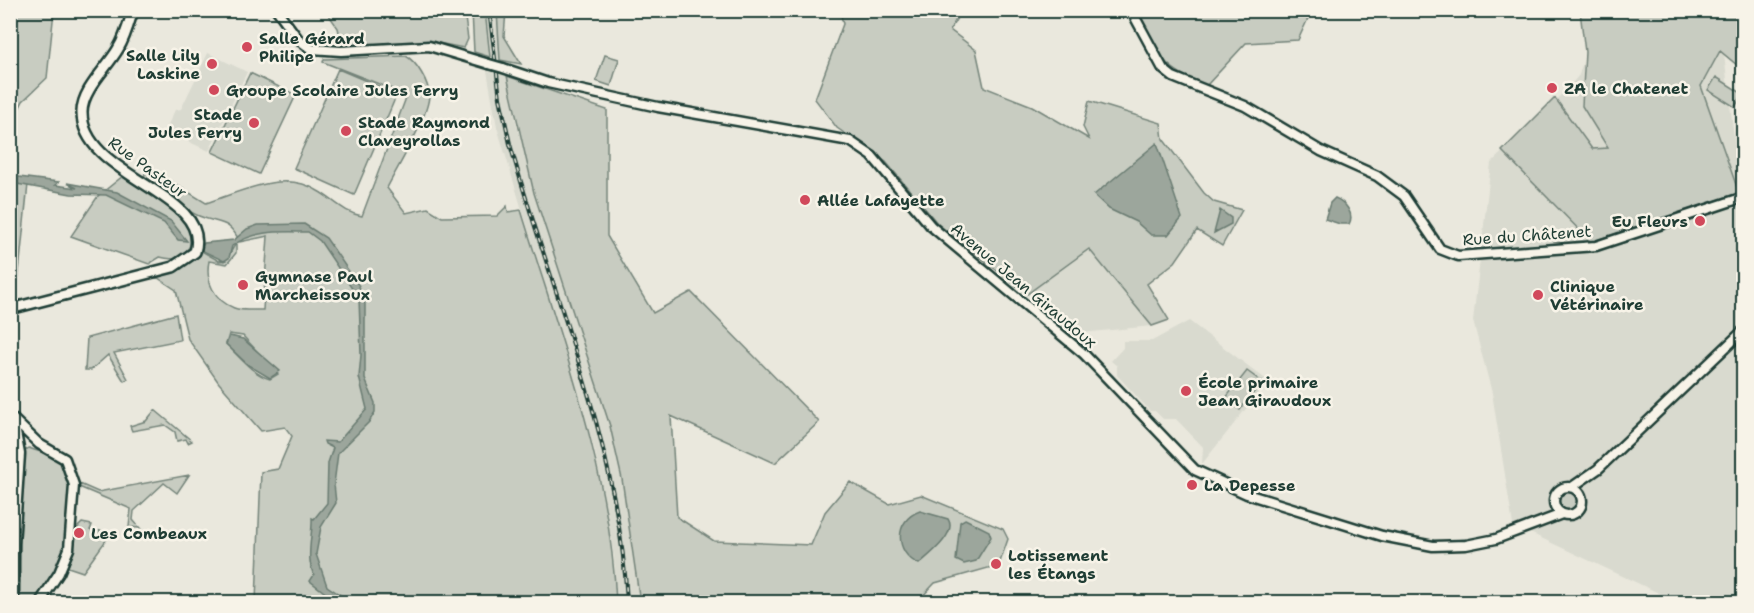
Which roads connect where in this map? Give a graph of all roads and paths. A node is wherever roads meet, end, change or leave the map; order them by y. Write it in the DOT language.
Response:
graph roads {
  1 [pos="133,10"];
  2 [pos="277,10"];
  3 [pos="1131,10"];
  4 [pos="1743,197"];
  5 [pos="10,309"];
  6 [pos="1743,330"];
  7 [pos="12,417"];
  8 [pos="1591,475"];
  9 [pos="1572,487"];
  10 [pos="1582,496"];
  11 [pos="1554,503"];
  12 [pos="1562,514"];
  13 [pos="1545,519"];
  14 [pos="14,603"];
  15 [pos="40,603"];
  1 -- 5 [label="main road, Rue Pasteur"];
  2 -- 13 [label="street, Avenue Jean Giraudoux, bridge"];
  3 -- 4 [label="street, Rue du Châtenet"];
  6 -- 8 [label="street"];
  7 -- 14 [label="street"];
  7 -- 15 [label="street"];
  8 -- 9 [label="street"];
  8 -- 10 [label="street"];
  9 -- 10 [label="street"];
  9 -- 11 [label="street"];
  10 -- 12 [label="street"];
  11 -- 12 [label="street"];
  11 -- 13 [label="street"];
  12 -- 13 [label="street, Avenue Jean Giraudoux"];
}
